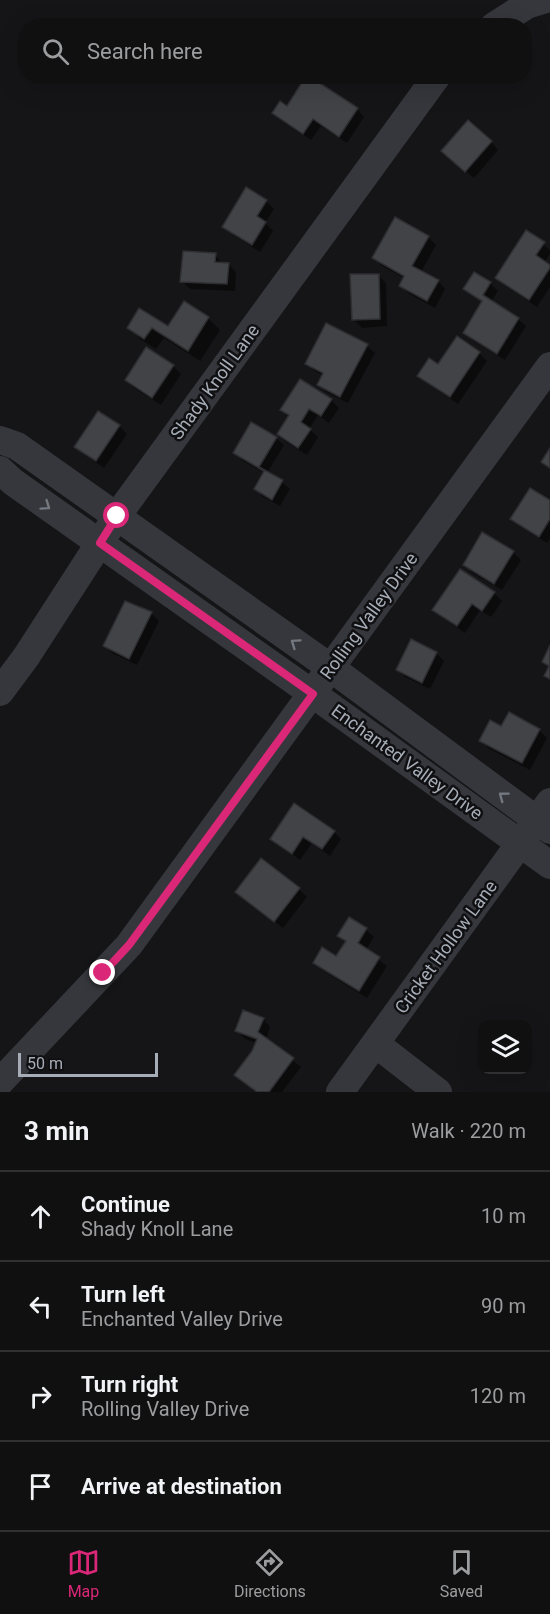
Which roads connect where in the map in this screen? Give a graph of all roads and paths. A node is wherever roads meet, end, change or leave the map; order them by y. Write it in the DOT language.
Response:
graph roads {
  1 [pos="532,2"];
  2 [pos="507,18"];
  3 [pos="431,84"];
  4 [pos="550,366"];
  5 [pos="0,441"];
  6 [pos="0,470"];
  7 [pos="117,516"];
  8 [pos="100,543"];
  9 [pos="331,668"];
  10 [pos="0,692"];
  11 [pos="313,694"];
  12 [pos="546,817"];
  13 [pos="520,843"];
  14 [pos="550,865"];
  15 [pos="376,1044"];
  16 [pos="0,1082"];
  17 [pos="340,1092"];
  18 [pos="438,1092"];
  1 -- 2 [label="street"];
  3 -- 7 [label="street, Shady Knoll Lane"];
  4 -- 9 [label="street, Rolling Valley Drive"];
  5 -- 7 [label="street, Enchanted Valley Drive"];
  6 -- 8 [label="street, Enchanted Valley Drive, one-way"];
  7 -- 8 [label="street, Shady Knoll Lane"];
  9 -- 7 [label="street, Enchanted Valley Drive, one-way"];
  8 -- 10 [label="street, Shady Knoll Lane"];
  8 -- 11 [label="street, Enchanted Valley Drive"];
  9 -- 11 [label="street, Rolling Valley Drive"];
  12 -- 9 [label="street, Enchanted Valley Drive, one-way"];
  11 -- 13 [label="street, Enchanted Valley Drive"];
  11 -- 16 [label="street, Rolling Valley Drive"];
  12 -- 13 [label="street, Cricket Hollow Lane"];
  13 -- 14 [label="street, Enchanted Valley Drive"];
  13 -- 15 [label="street, Cricket Hollow Lane"];
  15 -- 17 [label="street, Cricket Hollow Lane"];
  15 -- 18 [label="street"];
}
